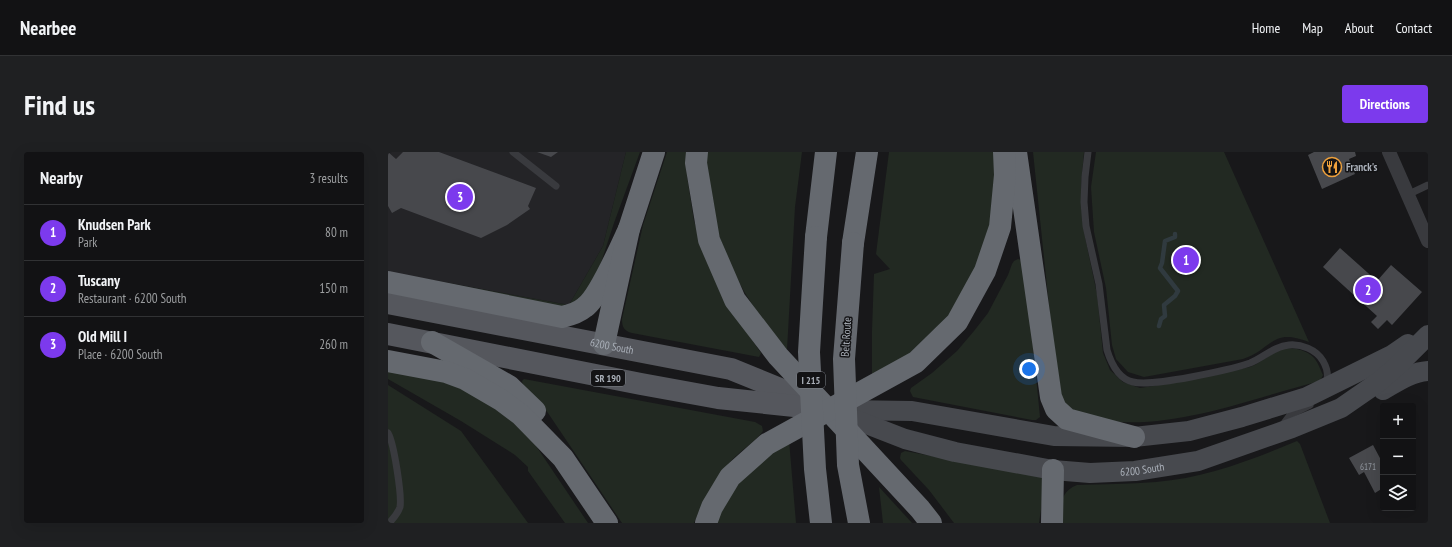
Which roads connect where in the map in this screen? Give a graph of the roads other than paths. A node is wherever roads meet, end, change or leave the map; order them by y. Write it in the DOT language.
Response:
graph roads {
  1 [pos="512,152"];
  2 [pos="654,152"];
  3 [pos="697,152"];
  4 [pos="826,152"];
  5 [pos="867,152"];
  6 [pos="1004,152"];
  7 [pos="1016,152"];
  8 [pos="1088,152"];
  9 [pos="1392,153"];
  10 [pos="1428,185"];
  11 [pos="556,186"];
  12 [pos="1407,194"];
  13 [pos="629,229"];
  14 [pos="1428,241"];
  15 [pos="388,282"];
  16 [pos="388,303"];
  17 [pos="1428,331"];
  18 [pos="388,334"];
  19 [pos="1428,335"];
  20 [pos="432,342"];
  21 [pos="604,344"];
  22 [pos="388,361"];
  23 [pos="1428,371"];
  24 [pos="1319,396"];
  25 [pos="1341,408"];
  26 [pos="829,409"];
  27 [pos="388,433"];
  28 [pos="1276,434"];
  29 [pos="1134,437"];
  30 [pos="563,458"];
  31 [pos="1053,470"];
  32 [pos="389,523"];
  33 [pos="607,523"];
  34 [pos="706,523"];
  35 [pos="821,523"];
  36 [pos="859,523"];
  37 [pos="931,523"];
  38 [pos="1052,523"];
  1 -- 11 [label="lane"];
  2 -- 13 [label="highway"];
  3 -- 26 [label="highway"];
  4 -- 35 [label="highway, I 215, bridge"];
  5 -- 36 [label="highway, Belt Route, bridge"];
  6 -- 26 [label="highway"];
  7 -- 29 [label="highway"];
  8 -- 24 [label="lane"];
  9 -- 12 [label="street"];
  10 -- 12 [label="lane"];
  12 -- 14 [label="street"];
  13 -- 15 [label="highway"];
  13 -- 21 [label="highway"];
  16 -- 21 [label="main road, 6200 South / SR 190"];
  17 -- 24 [label="main road, 6200 South"];
  18 -- 20 [label="main road, 6200 South / SR 190"];
  19 -- 25 [label="main road, 6200 South"];
  20 -- 26 [label="main road, 6200 South / SR 190"];
  20 -- 30 [label="highway"];
  21 -- 26 [label="main road, 6200 South / SR 190"];
  22 -- 30 [label="highway"];
  23 -- 25 [label="main road"];
  24 -- 28 [label="lane"];
  24 -- 29 [label="main road, 6200 South"];
  25 -- 28 [label="main road, 6200 South"];
  26 -- 29 [label="main road, 6200 South / SR 190"];
  26 -- 31 [label="main road, 6200 South / SR 190"];
  26 -- 34 [label="highway"];
  26 -- 37 [label="highway"];
  27 -- 32 [label="lane"];
  28 -- 31 [label="main road, 6200 South"];
  30 -- 33 [label="highway"];
  31 -- 38 [label="highway"];
}
